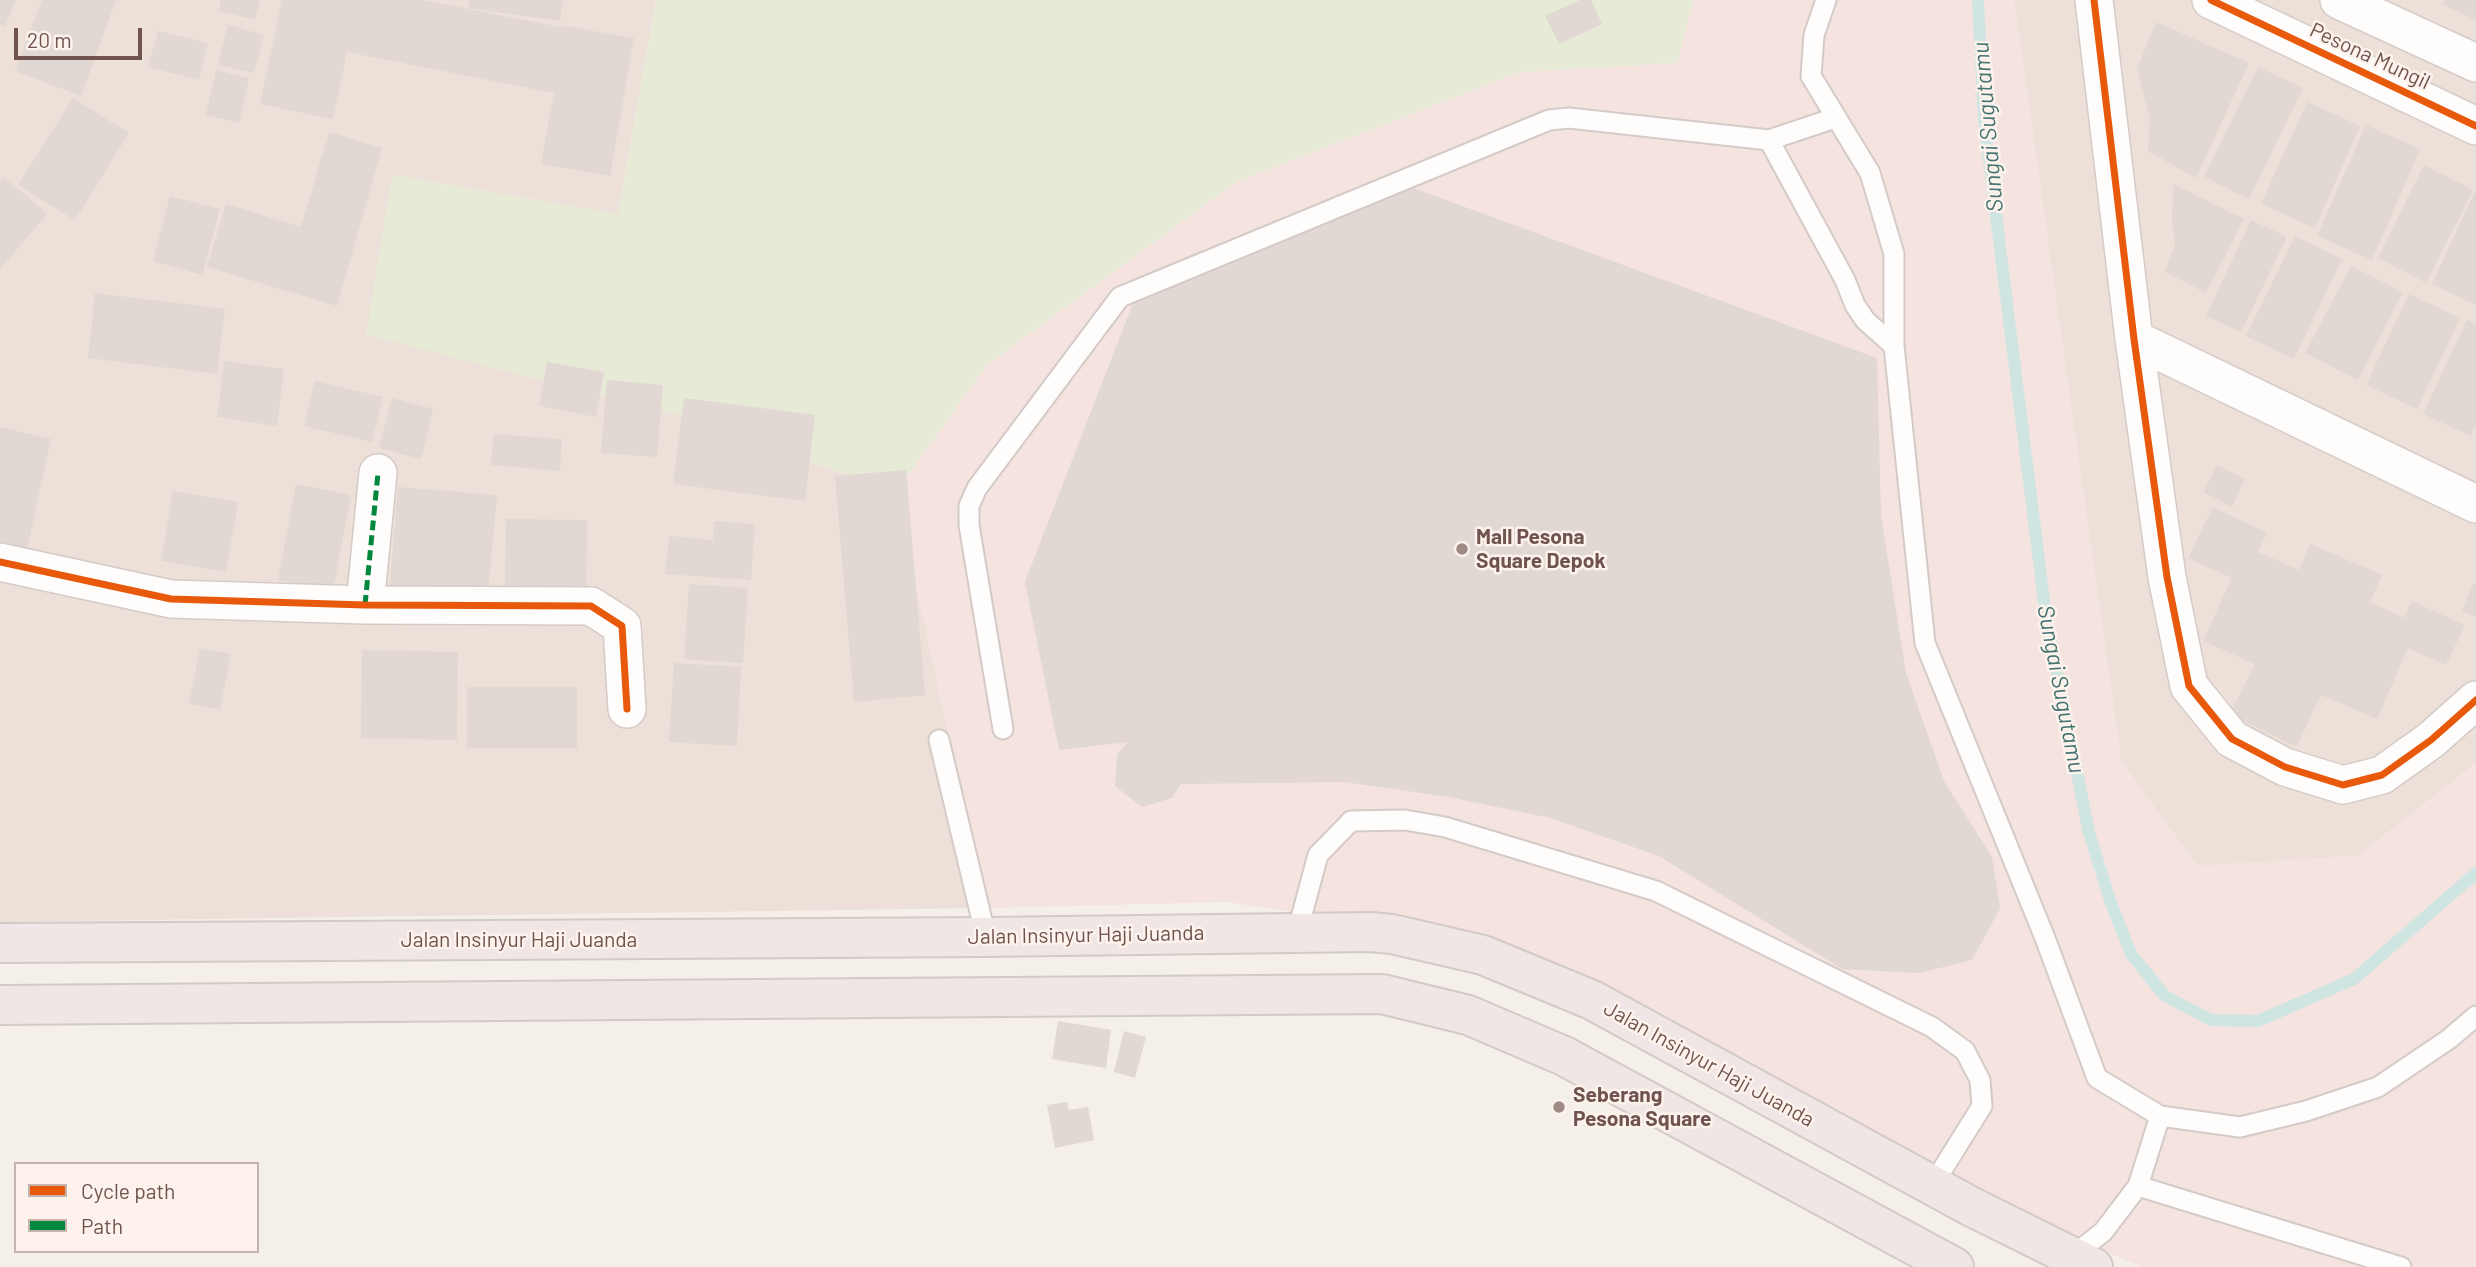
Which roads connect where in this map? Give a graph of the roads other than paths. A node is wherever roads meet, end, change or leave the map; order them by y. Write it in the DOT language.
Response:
graph roads {
  1 [pos="1826,0"];
  2 [pos="2094,0"];
  3 [pos="2211,0"];
  4 [pos="2339,0"];
  5 [pos="2476,63"];
  6 [pos="1835,118"];
  7 [pos="2476,125"];
  8 [pos="1769,140"];
  9 [pos="2134,339"];
  10 [pos="1895,346"];
  11 [pos="378,473"];
  12 [pos="2476,504"];
  13 [pos="0,562"];
  14 [pos="365,604"];
  15 [pos="2476,700"];
  16 [pos="627,709"];
  17 [pos="1003,729"];
  18 [pos="939,740"];
  19 [pos="1297,933"];
  20 [pos="986,937"];
  21 [pos="0,943"];
  22 [pos="0,1005"];
  23 [pos="2476,1016"];
  24 [pos="2160,1116"];
  25 [pos="1932,1186"];
  26 [pos="2138,1186"];
  27 [pos="2083,1262"];
  28 [pos="1954,1267"];
  29 [pos="2400,1267"];
  1 -- 6 [label="lane"];
  2 -- 9 [label="street"];
  3 -- 7 [label="street, Pesona Mungil"];
  4 -- 5 [label="street, Pesona Mungil"];
  6 -- 8 [label="lane"];
  6 -- 10 [label="lane"];
  8 -- 10 [label="lane"];
  8 -- 17 [label="lane"];
  9 -- 12 [label="street"];
  9 -- 15 [label="street"];
  10 -- 24 [label="lane"];
  11 -- 14 [label="street"];
  13 -- 14 [label="street"];
  14 -- 16 [label="street"];
  18 -- 20 [label="lane"];
  19 -- 20 [label="highway, Jalan Insinyur Haji Juanda"];
  19 -- 25 [label="highway, Jalan Insinyur Haji Juanda"];
  19 -- 25 [label="lane"];
  20 -- 21 [label="highway, Jalan Insinyur Haji Juanda"];
  22 -- 28 [label="highway"];
  23 -- 24 [label="lane"];
  24 -- 26 [label="lane"];
  25 -- 27 [label="highway, Jalan Insinyur Haji Juanda"];
  26 -- 27 [label="lane"];
  26 -- 29 [label="lane"];
}
